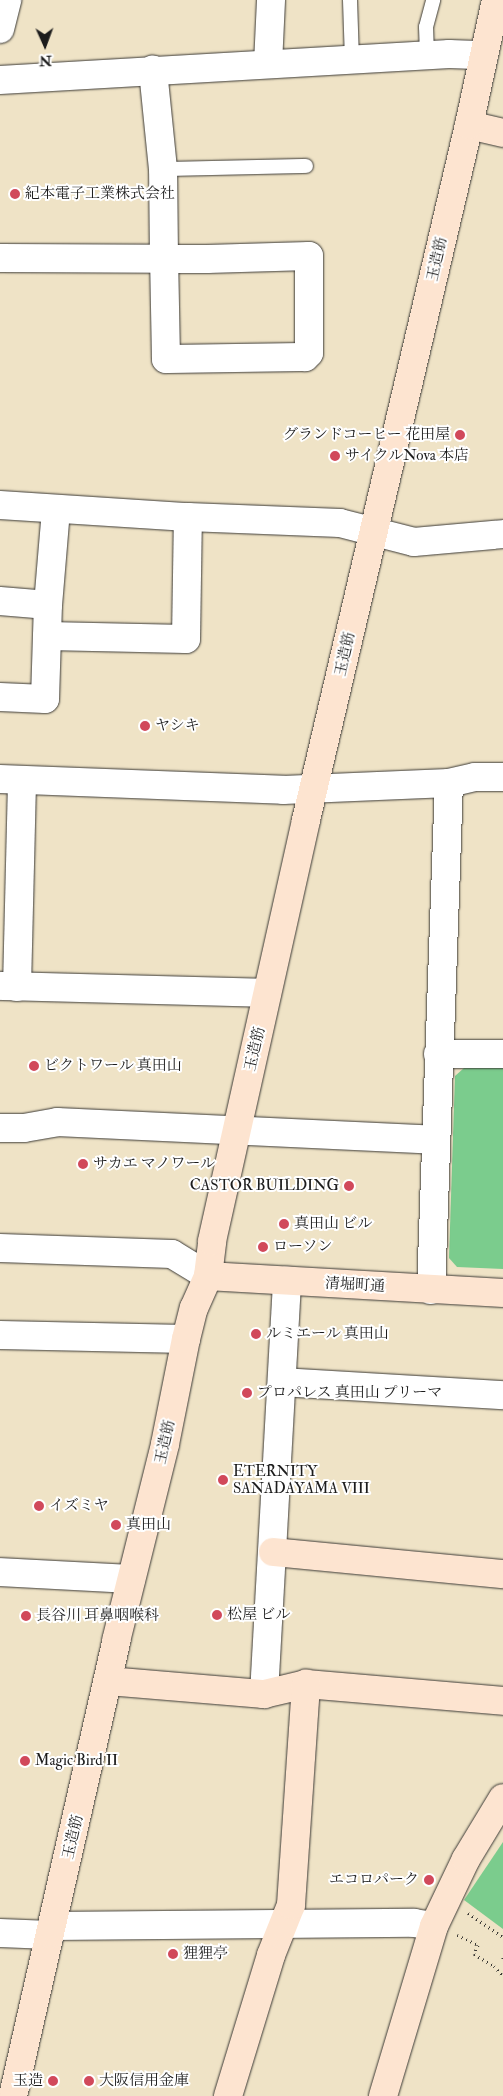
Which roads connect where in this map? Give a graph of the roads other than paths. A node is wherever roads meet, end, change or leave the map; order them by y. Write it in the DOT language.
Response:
graph roads {
  1 [pos="7,0"];
  2 [pos="271,0"];
  3 [pos="350,0"];
  4 [pos="433,0"];
  5 [pos="498,3"];
  6 [pos="0,29"];
  7 [pos="427,55"];
  8 [pos="484,55"];
  9 [pos="352,60"];
  10 [pos="268,64"];
  11 [pos="153,70"];
  12 [pos="0,80"];
  13 [pos="469,125"];
  14 [pos="503,133"];
  15 [pos="306,166"];
  16 [pos="163,169"];
  17 [pos="0,258"];
  18 [pos="164,259"];
  19 [pos="0,505"];
  20 [pos="56,509"];
  21 [pos="188,517"];
  22 [pos="374,533"];
  23 [pos="503,534"];
  24 [pos="0,601"];
  25 [pos="48,605"];
  26 [pos="47,636"];
  27 [pos="0,697"];
  28 [pos="503,777"];
  29 [pos="11,780"];
  30 [pos="449,783"];
  31 [pos="314,789"];
  32 [pos="8,987"];
  33 [pos="268,993"];
  34 [pos="438,1054"];
  35 [pos="503,1054"];
  36 [pos="0,1128"];
  37 [pos="237,1130"];
  38 [pos="435,1140"];
  39 [pos="0,1248"];
  40 [pos="208,1276"];
  41 [pos="287,1281"];
  42 [pos="431,1290"];
  43 [pos="503,1294"];
  44 [pos="0,1335"];
  45 [pos="186,1339"];
  46 [pos="282,1382"];
  47 [pos="503,1395"];
  48 [pos="272,1552"];
  49 [pos="0,1572"];
  50 [pos="503,1574"];
  51 [pos="131,1578"];
  52 [pos="108,1681"];
  53 [pos="306,1684"];
  54 [pos="264,1694"];
  55 [pos="503,1701"];
  56 [pos="503,1798"];
  57 [pos="283,1925"];
  58 [pos="442,1929"];
  59 [pos="51,1930"];
  60 [pos="0,1934"];
  61 [pos="13,2096"];
  62 [pos="228,2096"];
  63 [pos="383,2096"];
  1 -- 6 [label="street"];
  2 -- 10 [label="street"];
  3 -- 9 [label="lane"];
  4 -- 7 [label="lane"];
  5 -- 8 [label="street, 玉造筋"];
  7 -- 8 [label="street"];
  7 -- 9 [label="street"];
  8 -- 13 [label="street, 玉造筋"];
  9 -- 10 [label="street"];
  10 -- 11 [label="street"];
  11 -- 12 [label="street"];
  11 -- 16 [label="street"];
  13 -- 14 [label="street"];
  13 -- 22 [label="street, 玉造筋"];
  15 -- 16 [label="lane"];
  16 -- 18 [label="street"];
  17 -- 18 [label="street"];
  18 -- 18 [label="street"];
  19 -- 20 [label="street"];
  20 -- 21 [label="street"];
  20 -- 25 [label="street"];
  21 -- 22 [label="street"];
  21 -- 26 [label="street"];
  22 -- 23 [label="street"];
  22 -- 31 [label="street, 玉造筋"];
  24 -- 25 [label="street"];
  25 -- 26 [label="street"];
  26 -- 27 [label="street"];
  28 -- 30 [label="street"];
  29 -- 31 [label="street"];
  29 -- 32 [label="street"];
  30 -- 31 [label="street"];
  30 -- 34 [label="street"];
  31 -- 33 [label="street, 玉造筋"];
  32 -- 33 [label="street"];
  33 -- 37 [label="street, 玉造筋"];
  34 -- 35 [label="street"];
  34 -- 38 [label="street"];
  36 -- 37 [label="street"];
  37 -- 38 [label="street"];
  37 -- 40 [label="street, 玉造筋"];
  38 -- 42 [label="street"];
  39 -- 40 [label="street"];
  40 -- 41 [label="street, 清堀町通"];
  40 -- 45 [label="street, 玉造筋"];
  41 -- 42 [label="street, 清堀町通"];
  41 -- 46 [label="street"];
  42 -- 43 [label="street, 清堀町通"];
  44 -- 45 [label="street"];
  45 -- 51 [label="street, 玉造筋"];
  46 -- 47 [label="street"];
  46 -- 48 [label="street"];
  48 -- 50 [label="street"];
  48 -- 54 [label="street"];
  49 -- 51 [label="street"];
  51 -- 52 [label="street, 玉造筋"];
  52 -- 54 [label="street"];
  52 -- 59 [label="street, 玉造筋"];
  53 -- 54 [label="street"];
  53 -- 55 [label="street"];
  53 -- 57 [label="street"];
  56 -- 58 [label="street"];
  57 -- 58 [label="street"];
  57 -- 59 [label="street"];
  57 -- 62 [label="street"];
  58 -- 63 [label="street"];
  59 -- 60 [label="street"];
  59 -- 61 [label="street, 玉造筋"];
}
